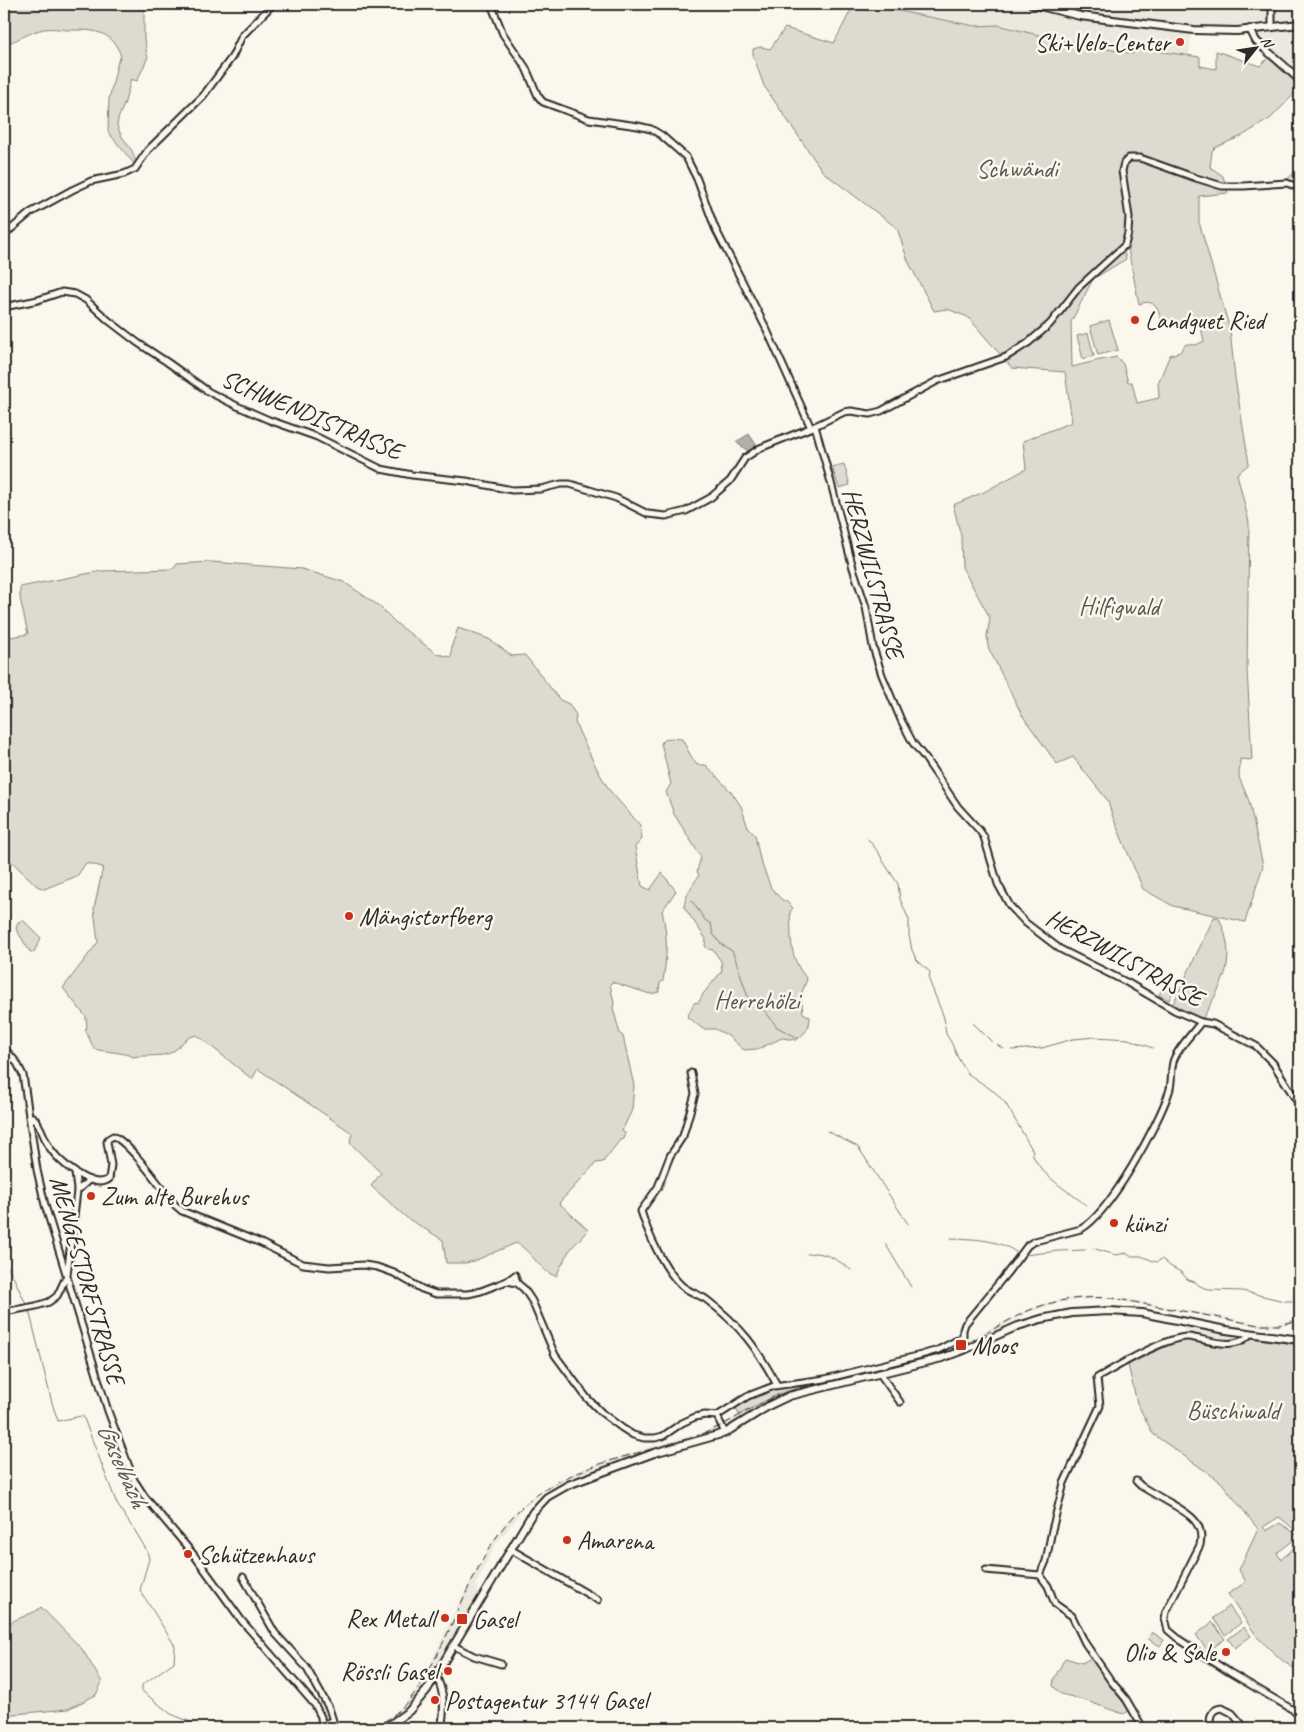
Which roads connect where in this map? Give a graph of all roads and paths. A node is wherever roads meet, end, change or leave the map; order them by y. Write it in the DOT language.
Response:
graph roads {
  1 [pos="273,4"];
  2 [pos="491,4"];
  3 [pos="1032,4"];
  4 [pos="1272,4"];
  5 [pos="1300,24"];
  6 [pos="1272,28"];
  7 [pos="1250,29"];
  8 [pos="1300,80"];
  9 [pos="1300,188"];
  10 [pos="4,235"];
  11 [pos="4,307"];
  12 [pos="813,427"];
  13 [pos="1201,1022"];
  14 [pos="4,1048"];
  15 [pos="690,1073"];
  16 [pos="1300,1106"];
  17 [pos="29,1117"];
  18 [pos="75,1173"];
  19 [pos="89,1180"];
  20 [pos="77,1191"];
  21 [pos="67,1275"];
  22 [pos="4,1312"];
  23 [pos="1250,1334"];
  24 [pos="1300,1340"];
  25 [pos="880,1374"];
  26 [pos="777,1385"];
  27 [pos="900,1402"];
  28 [pos="717,1416"];
  29 [pos="725,1433"];
  30 [pos="1136,1481"];
  31 [pos="510,1549"];
  32 [pos="986,1570"];
  33 [pos="1040,1575"];
  34 [pos="243,1577"];
  35 [pos="598,1600"];
  36 [pos="454,1646"];
  37 [pos="501,1664"];
  38 [pos="436,1676"];
  39 [pos="1300,1714"];
  40 [pos="1300,1718"];
  41 [pos="322,1726"];
  42 [pos="384,1728"];
  43 [pos="441,1728"];
  44 [pos="1143,1728"];
  45 [pos="1211,1728"];
  46 [pos="1245,1728"];
  47 [pos="1298,1728"];
  1 -- 10 [label="street"];
  2 -- 12 [label="street, HERZWILSTRASSE"];
  3 -- 7 [label="main road"];
  4 -- 6 [label="street"];
  5 -- 6 [label="main road"];
  6 -- 7 [label="main road"];
  7 -- 8 [label="main road"];
  9 -- 12 [label="street, SCHWENDISTRASSE"];
  11 -- 12 [label="street, SCHWENDISTRASSE"];
  12 -- 13 [label="street, HERZWILSTRASSE"];
  13 -- 16 [label="street, HERZWILSTRASSE"];
  13 -- 26 [label="street"];
  14 -- 17 [label="street, MENGESTORFSTRASSE"];
  15 -- 26 [label="street"];
  17 -- 18 [label="street"];
  17 -- 21 [label="street, MENGESTORFSTRASSE"];
  18 -- 19 [label="street"];
  18 -- 20 [label="street"];
  19 -- 20 [label="street"];
  19 -- 28 [label="street"];
  20 -- 21 [label="street"];
  21 -- 22 [label="street"];
  21 -- 41 [label="street, MENGESTORFSTRASSE"];
  23 -- 24 [label="main road"];
  23 -- 25 [label="main road"];
  23 -- 33 [label="street"];
  25 -- 27 [label="street"];
  25 -- 29 [label="main road"];
  26 -- 28 [label="street"];
  28 -- 29 [label="street"];
  29 -- 31 [label="main road"];
  30 -- 39 [label="street"];
  31 -- 35 [label="street"];
  31 -- 36 [label="main road"];
  32 -- 33 [label="street"];
  33 -- 44 [label="street"];
  34 -- 41 [label="street"];
  36 -- 37 [label="street"];
  36 -- 38 [label="main road"];
  38 -- 42 [label="main road"];
  38 -- 43 [label="street"];
  40 -- 47 [label="street"];
  45 -- 46 [label="street"];
}
